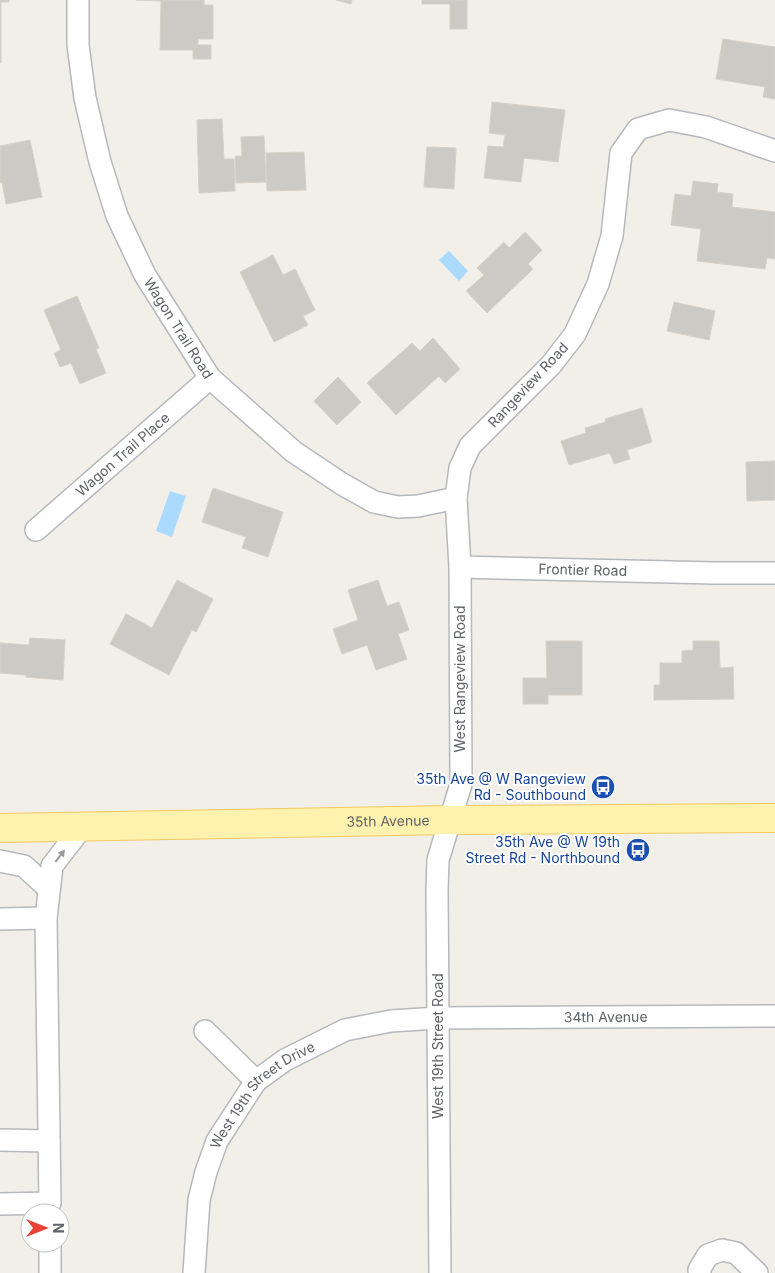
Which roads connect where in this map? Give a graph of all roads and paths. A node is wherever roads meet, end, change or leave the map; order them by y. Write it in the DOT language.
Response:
graph roads {
  1 [pos="78,0"];
  2 [pos="775,151"];
  3 [pos="210,378"];
  4 [pos="456,498"];
  5 [pos="36,530"];
  6 [pos="460,567"];
  7 [pos="775,573"];
  8 [pos="775,818"];
  9 [pos="451,820"];
  10 [pos="82,827"];
  11 [pos="0,828"];
  12 [pos="0,861"];
  13 [pos="49,889"];
  14 [pos="46,918"];
  15 [pos="0,919"];
  16 [pos="775,1016"];
  17 [pos="438,1018"];
  18 [pos="205,1031"];
  19 [pos="256,1081"];
  20 [pos="0,1140"];
  21 [pos="49,1141"];
  22 [pos="50,1203"];
  23 [pos="0,1204"];
  24 [pos="20,1206"];
  25 [pos="50,1253"];
  26 [pos="50,1273"];
  27 [pos="194,1273"];
  28 [pos="440,1273"];
  29 [pos="700,1273"];
  30 [pos="757,1273"];
  1 -- 3 [label="street, Wagon Trail Road"];
  2 -- 4 [label="street, Rangeview Road"];
  3 -- 4 [label="street, Wagon Trail Road"];
  3 -- 5 [label="street, Wagon Trail Place"];
  4 -- 6 [label="street"];
  6 -- 7 [label="street, Frontier Road"];
  6 -- 9 [label="street, West Rangeview Road"];
  8 -- 9 [label="main road, 35th Avenue"];
  9 -- 10 [label="main road, 35th Avenue"];
  9 -- 17 [label="street, West 19th Street Road"];
  10 -- 11 [label="main road, 35th Avenue"];
  13 -- 10 [label="street, one-way"];
  12 -- 13 [label="street"];
  13 -- 14 [label="street"];
  14 -- 15 [label="street"];
  14 -- 21 [label="street"];
  16 -- 17 [label="street, 34th Avenue"];
  17 -- 19 [label="street, West 19th Street Drive"];
  17 -- 28 [label="street, West 19th Street Road"];
  18 -- 19 [label="street"];
  19 -- 27 [label="street, West 19th Street Drive"];
  20 -- 21 [label="street"];
  21 -- 22 [label="street"];
  23 -- 24 [label="street"];
  25 -- 26 [label="street"];
  29 -- 30 [label="street"];
}
